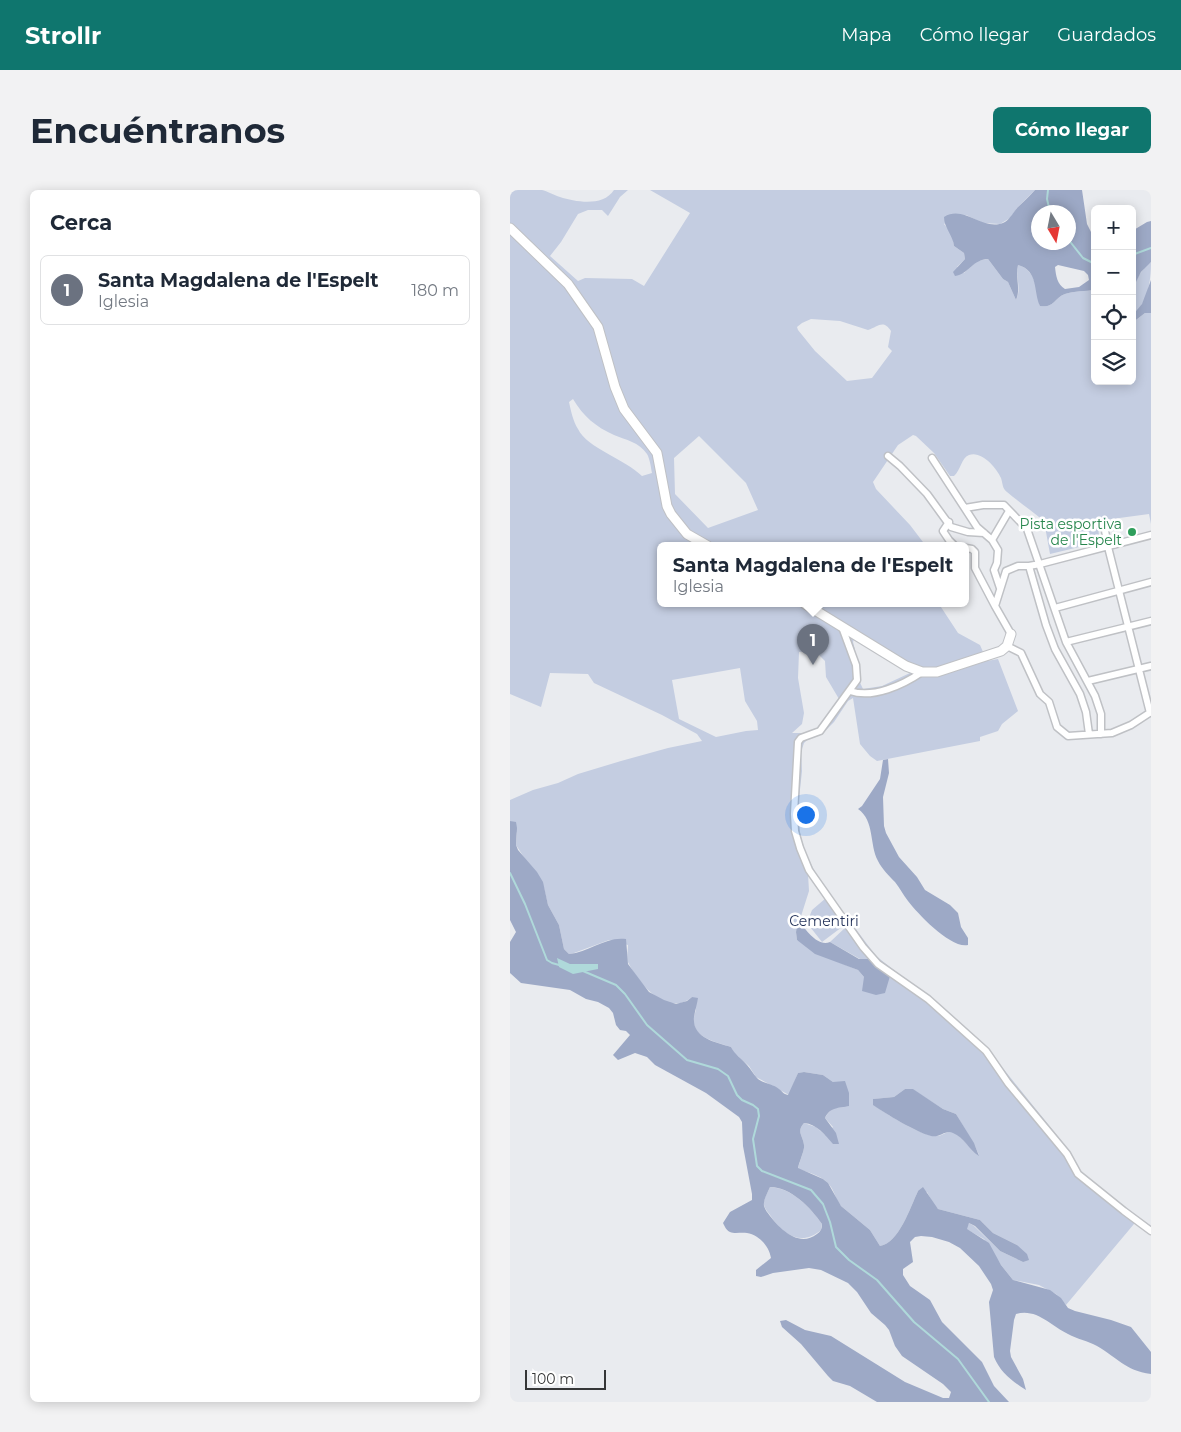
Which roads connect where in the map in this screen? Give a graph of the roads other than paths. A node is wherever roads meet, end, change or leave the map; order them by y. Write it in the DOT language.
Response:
graph roads {
  1 [pos="510,228"];
  2 [pos="888,456"];
  3 [pos="932,458"];
  4 [pos="965,508"];
  5 [pos="1009,511"];
  6 [pos="949,522"];
  7 [pos="1104,525"];
  8 [pos="984,533"];
  9 [pos="1151,535"];
  10 [pos="992,540"];
  11 [pos="701,542"];
  12 [pos="951,542"];
  13 [pos="1108,547"];
  14 [pos="969,548"];
  15 [pos="1040,564"];
  16 [pos="1029,566"];
  17 [pos="1151,582"];
  18 [pos="1000,588"];
  19 [pos="1118,590"];
  20 [pos="995,606"];
  21 [pos="810,607"];
  22 [pos="1054,608"];
  23 [pos="1151,621"];
  24 [pos="842,626"];
  25 [pos="1128,627"];
  26 [pos="1011,634"];
  27 [pos="1066,642"];
  28 [pos="1007,646"];
  29 [pos="1151,666"];
  30 [pos="1138,669"];
  31 [pos="922,672"];
  32 [pos="1088,681"];
  33 [pos="850,691"];
  34 [pos="1151,713"];
  35 [pos="1089,734"];
  36 [pos="1101,734"];
  37 [pos="1151,1231"];
  1 -- 11 [label="street"];
  2 -- 6 [label="street"];
  3 -- 4 [label="street"];
  4 -- 5 [label="street"];
  4 -- 8 [label="street"];
  5 -- 10 [label="street"];
  5 -- 15 [label="street"];
  6 -- 8 [label="street"];
  6 -- 12 [label="street"];
  7 -- 13 [label="street"];
  8 -- 10 [label="street"];
  9 -- 13 [label="street"];
  10 -- 18 [label="street"];
  13 -- 15 [label="street"];
  13 -- 19 [label="street"];
  14 -- 20 [label="street"];
  15 -- 16 [label="street"];
  15 -- 22 [label="street"];
  16 -- 18 [label="street"];
  16 -- 35 [label="street"];
  17 -- 19 [label="street"];
  18 -- 20 [label="street"];
  19 -- 22 [label="street"];
  19 -- 25 [label="street"];
  20 -- 26 [label="street"];
  21 -- 24 [label="street"];
  22 -- 27 [label="street"];
  23 -- 25 [label="street"];
  24 -- 31 [label="street"];
  24 -- 33 [label="street"];
  25 -- 27 [label="street"];
  25 -- 30 [label="street"];
  26 -- 28 [label="street"];
  27 -- 32 [label="street"];
  28 -- 31 [label="street"];
  28 -- 35 [label="street"];
  29 -- 30 [label="street"];
  30 -- 32 [label="street"];
  30 -- 34 [label="street"];
  31 -- 33 [label="street"];
  32 -- 36 [label="street"];
  33 -- 37 [label="street"];
  34 -- 36 [label="street"];
  35 -- 36 [label="street"];
}
